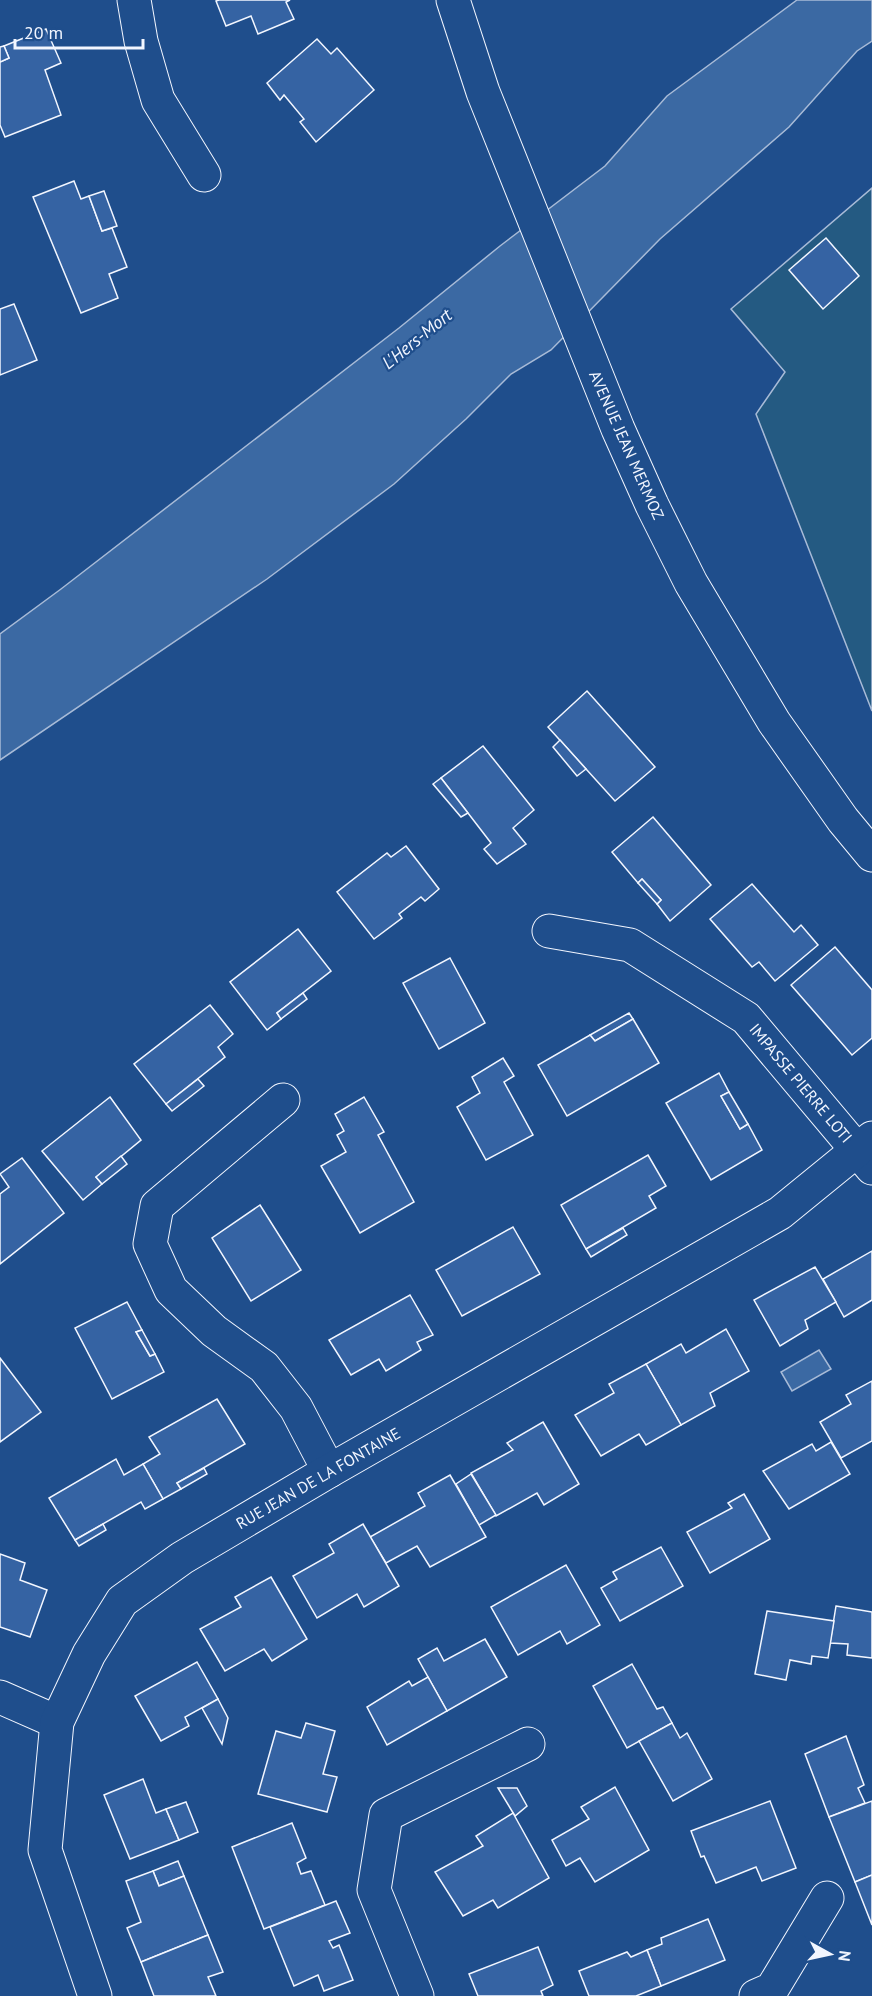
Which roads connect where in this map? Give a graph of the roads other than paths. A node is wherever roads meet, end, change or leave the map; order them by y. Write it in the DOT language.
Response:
graph roads {
  1 [pos="134,0"];
  2 [pos="453,0"];
  3 [pos="204,175"];
  4 [pos="872,855"];
  5 [pos="549,931"];
  6 [pos="283,1100"];
  7 [pos="867,1152"];
  8 [pos="329,1471"];
  9 [pos="0,1697"];
  10 [pos="57,1722"];
  11 [pos="528,1744"];
  12 [pos="827,1898"];
  13 [pos="95,1996"];
  14 [pos="417,1996"];
  15 [pos="756,1996"];
  1 -- 3 [label="street"];
  2 -- 4 [label="street, AVENUE JEAN MERMOZ"];
  5 -- 7 [label="street, IMPASSE PIERRE LOTI"];
  6 -- 8 [label="street"];
  7 -- 8 [label="street, RUE JEAN DE LA FONTAINE"];
  8 -- 10 [label="street, RUE JEAN DE LA FONTAINE"];
  9 -- 10 [label="street"];
  10 -- 13 [label="street, RUE JEAN DE LA FONTAINE"];
  11 -- 14 [label="street"];
  12 -- 15 [label="street"];
}
